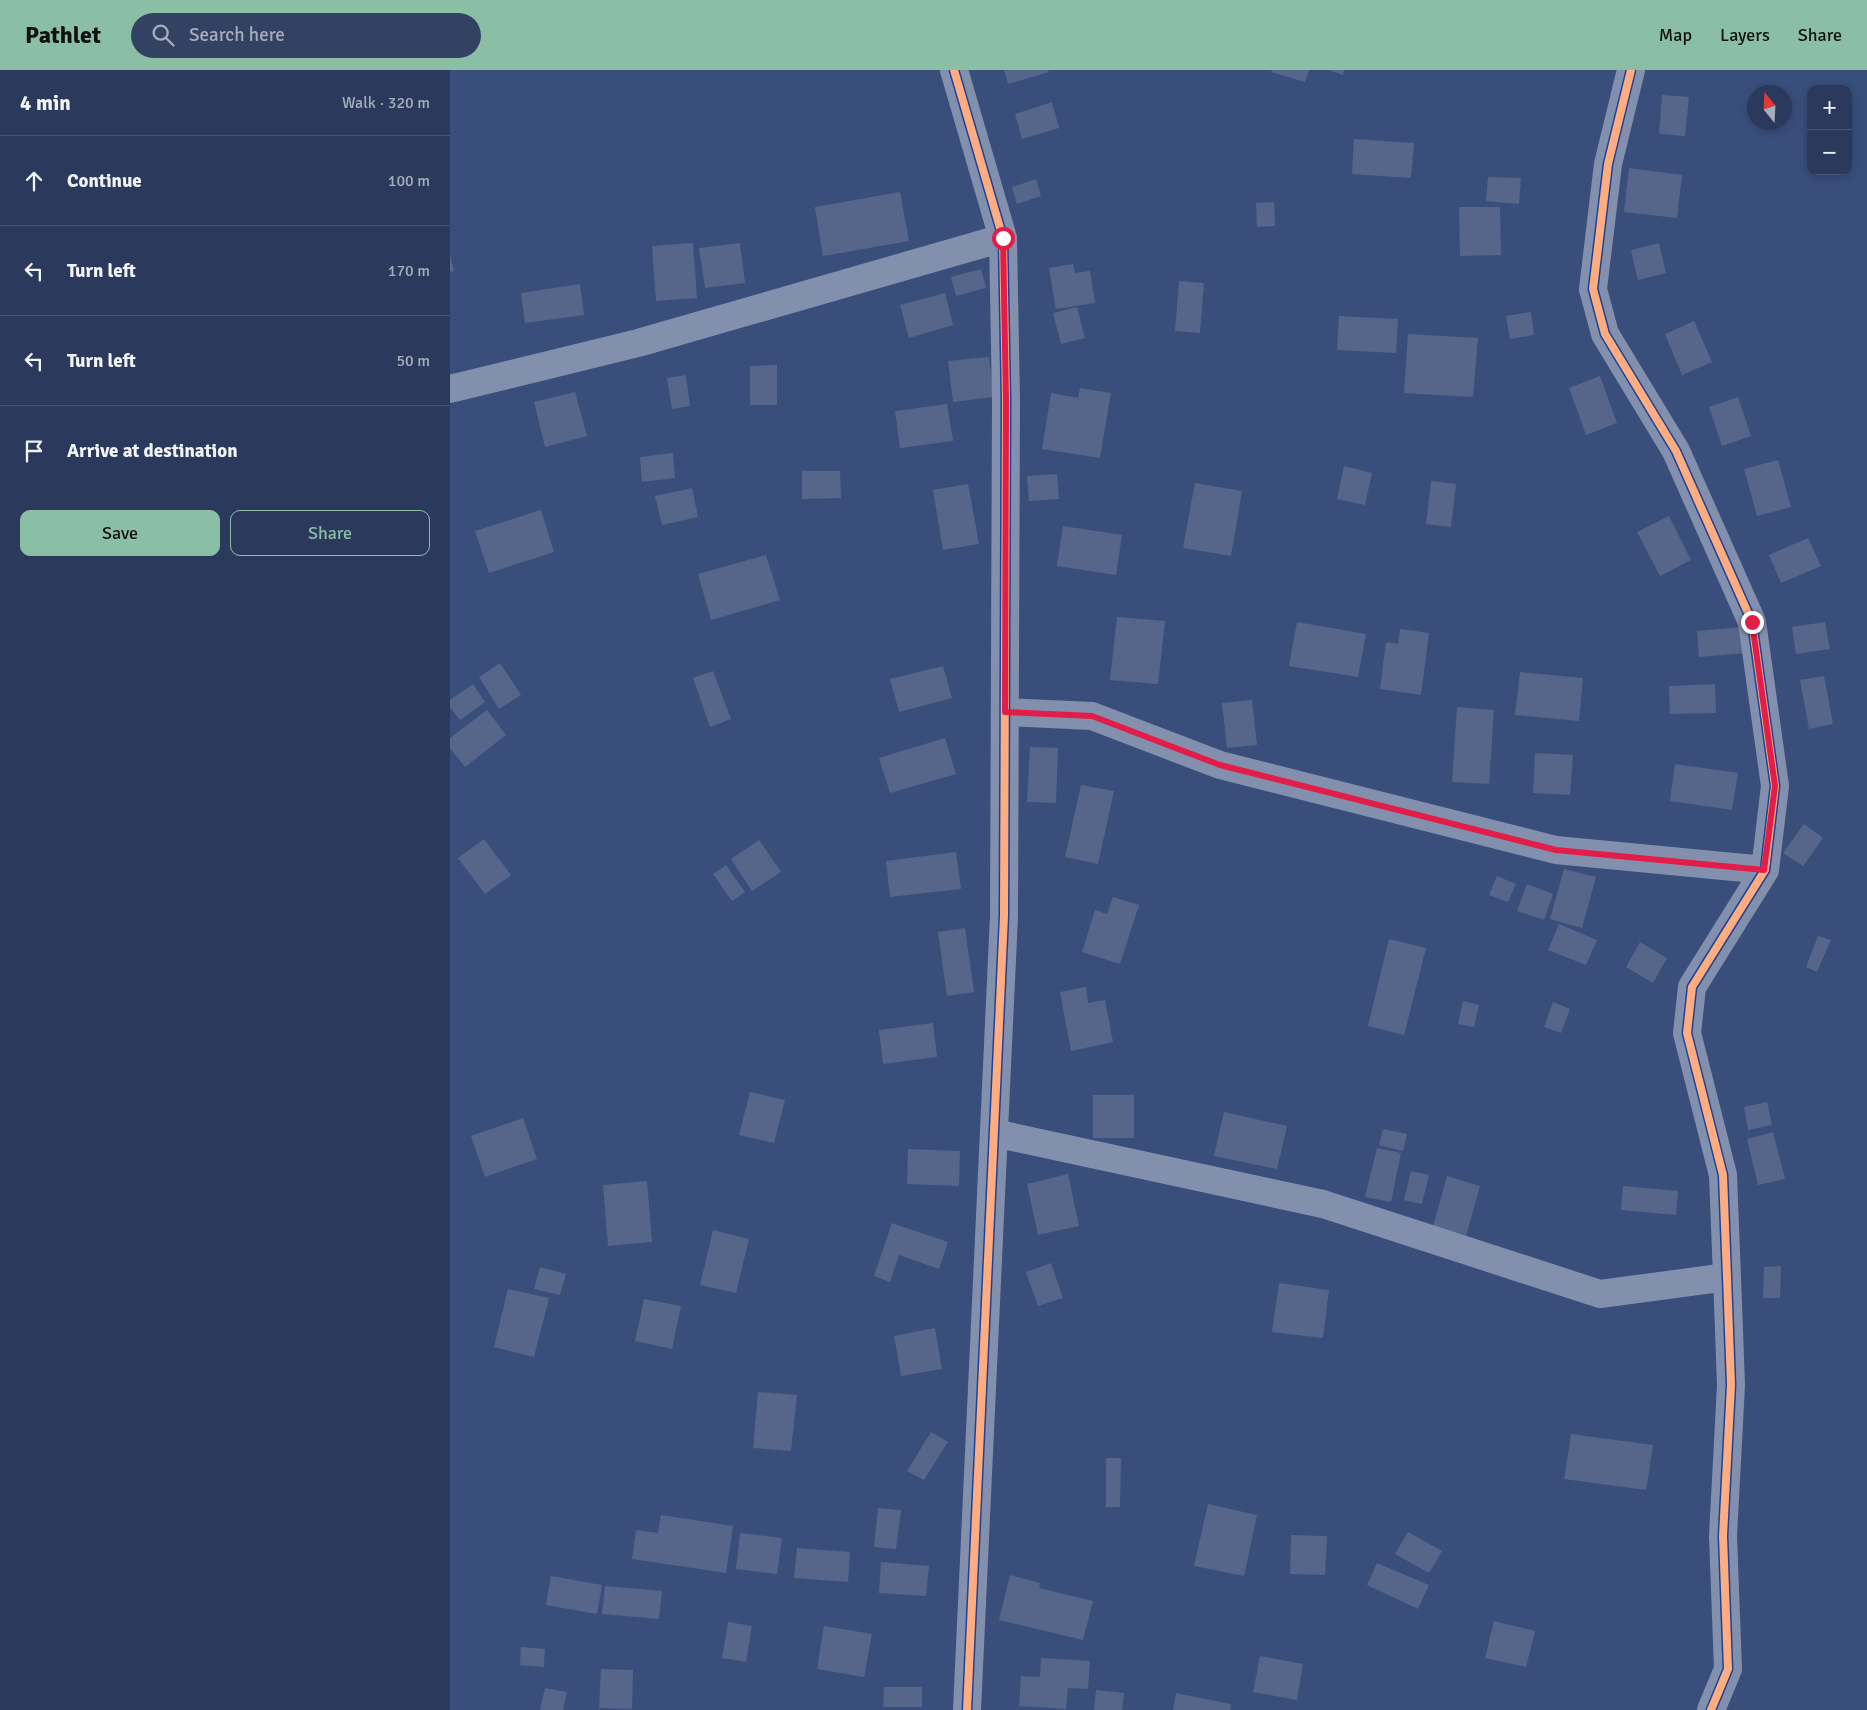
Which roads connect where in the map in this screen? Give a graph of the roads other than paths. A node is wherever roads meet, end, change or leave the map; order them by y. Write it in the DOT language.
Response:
graph roads {
  1 [pos="954,70"];
  2 [pos="1631,70"];
  3 [pos="1003,238"];
  4 [pos="450,389"];
  5 [pos="1005,712"];
  6 [pos="1764,870"];
  7 [pos="994,1133"];
  8 [pos="1727,1277"];
  9 [pos="967,1710"];
  10 [pos="1711,1710"];
  1 -- 3 [label="street"];
  2 -- 6 [label="street"];
  3 -- 4 [label="street"];
  3 -- 5 [label="street"];
  5 -- 6 [label="street"];
  5 -- 7 [label="street"];
  6 -- 8 [label="street"];
  7 -- 8 [label="street"];
  7 -- 9 [label="street"];
  8 -- 10 [label="street"];
}
